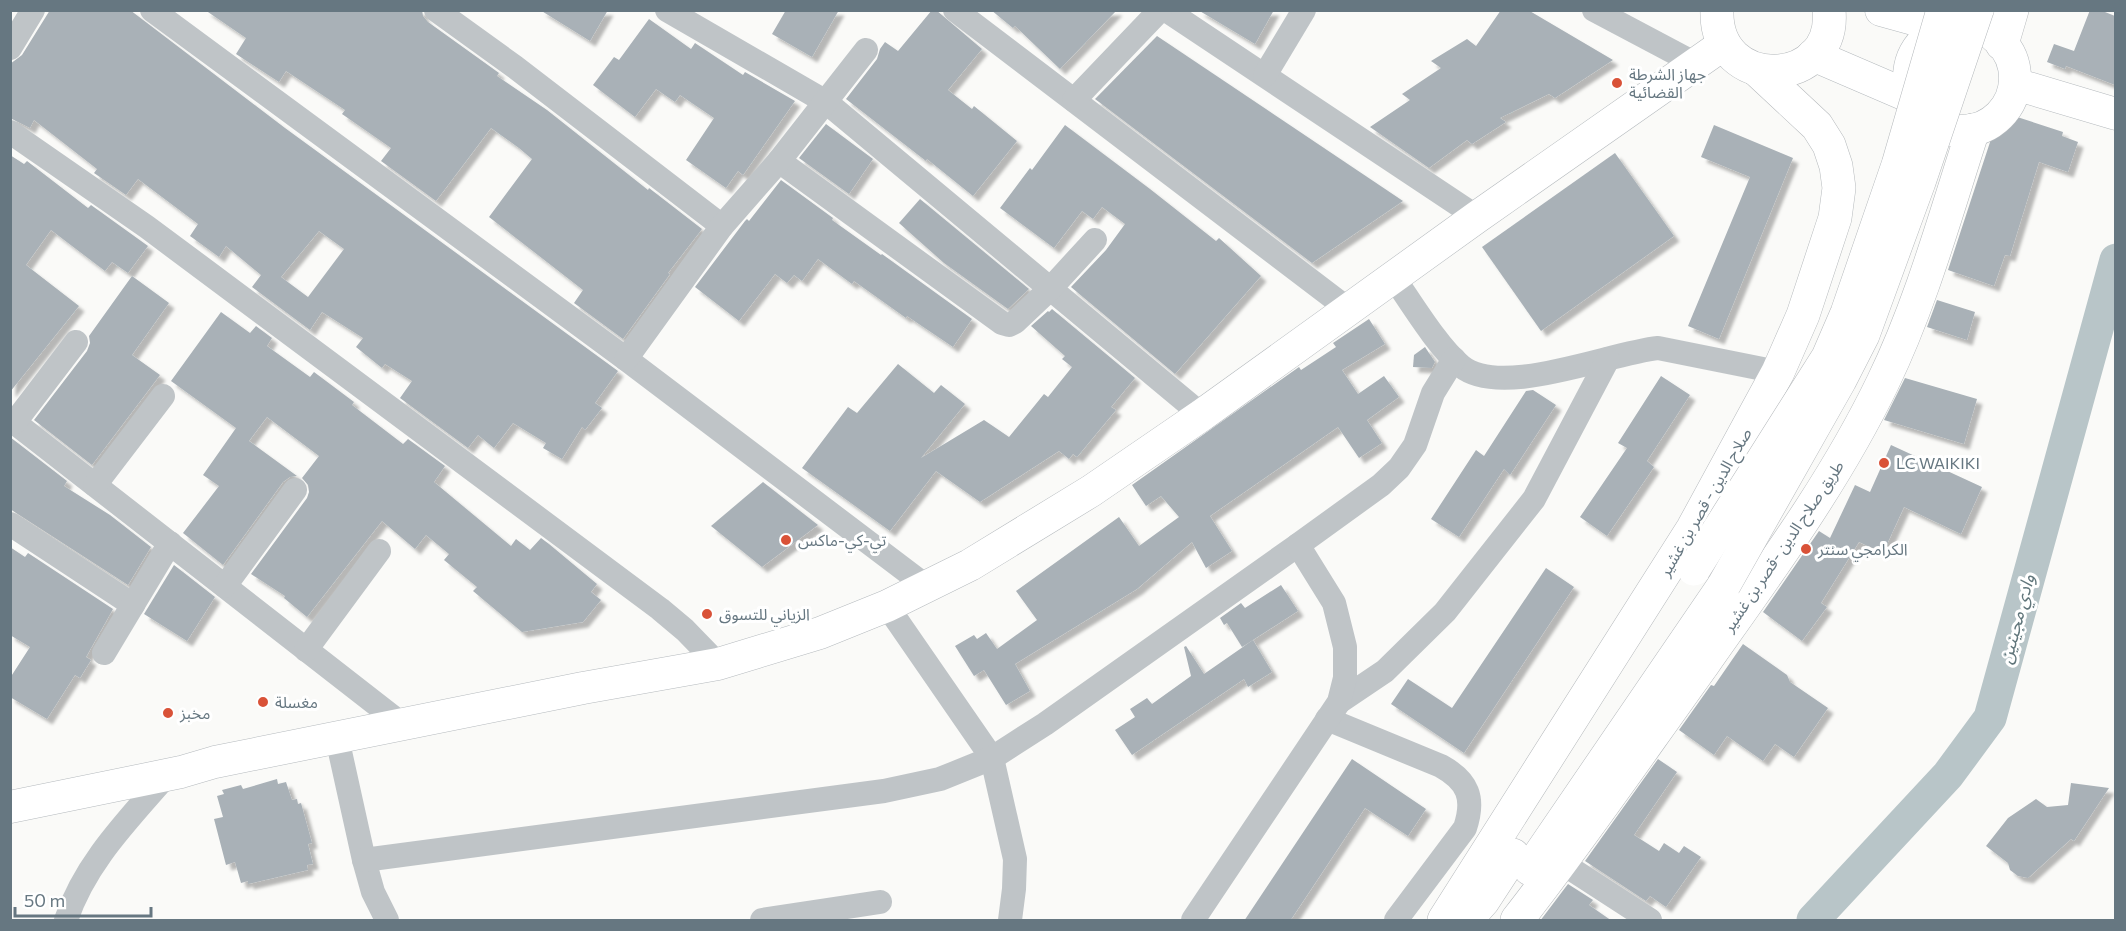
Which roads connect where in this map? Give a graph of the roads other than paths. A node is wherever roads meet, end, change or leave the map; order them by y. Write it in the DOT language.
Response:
graph roads {
  1 [pos="33,10"];
  2 [pos="152,10"];
  3 [pos="436,10"];
  4 [pos="667,10"];
  5 [pos="955,10"];
  6 [pos="1160,10"];
  7 [pos="1166,10"];
  8 [pos="1304,10"];
  9 [pos="1594,10"];
  10 [pos="1717,10"];
  11 [pos="1829,10"];
  12 [pos="1881,10"];
  13 [pos="1977,10"];
  14 [pos="2012,10"];
  15 [pos="182,19"];
  16 [pos="1944,19"];
  17 [pos="1724,44"];
  18 [pos="2002,44"];
  19 [pos="10,48"];
  20 [pos="866,50"];
  21 [pos="1813,55"];
  22 [pos="1696,64"];
  23 [pos="1757,70"];
  24 [pos="1265,75"];
  25 [pos="2014,84"];
  26 [pos="1913,98"];
  27 [pos="1074,100"];
  28 [pos="826,102"];
  29 [pos="2115,114"];
  30 [pos="1973,130"];
  31 [pos="10,132"];
  32 [pos="779,161"];
  33 [pos="1477,217"];
  34 [pos="722,226"];
  35 [pos="1095,240"];
  36 [pos="1394,278"];
  37 [pos="1051,288"];
  38 [pos="1348,309"];
  39 [pos="76,342"];
  40 [pos="626,359"];
  41 [pos="1454,359"];
  42 [pos="1608,359"];
  43 [pos="1778,372"];
  44 [pos="163,396"];
  45 [pos="1202,415"];
  46 [pos="13,421"];
  47 [pos="95,484"];
  48 [pos="295,490"];
  49 [pos="10,524"];
  50 [pos="170,543"];
  51 [pos="1299,545"];
  52 [pos="379,551"];
  53 [pos="225,586"];
  54 [pos="926,586"];
  55 [pos="133,605"];
  56 [pos="886,606"];
  57 [pos="306,650"];
  58 [pos="104,653"];
  59 [pos="718,664"];
  60 [pos="1333,710"];
  61 [pos="403,725"];
  62 [pos="337,738"];
  63 [pos="992,758"];
  64 [pos="215,762"];
  65 [pos="167,775"];
  66 [pos="13,798"];
  67 [pos="364,860"];
  68 [pos="1562,863"];
  69 [pos="880,903"];
  70 [pos="66,921"];
  71 [pos="387,921"];
  72 [pos="762,921"];
  73 [pos="1010,921"];
  74 [pos="1193,921"];
  75 [pos="1396,921"];
  76 [pos="1444,921"];
  77 [pos="1466,921"];
  78 [pos="1495,921"];
  79 [pos="1516,921"];
  80 [pos="1650,921"];
  1 -- 19 [label="street"];
  2 -- 15 [label="street"];
  3 -- 34 [label="street"];
  4 -- 28 [label="street"];
  5 -- 27 [label="street"];
  6 -- 27 [label="street"];
  7 -- 24 [label="street"];
  8 -- 24 [label="street"];
  9 -- 22 [label="street"];
  10 -- 17 [label="highway"];
  11 -- 21 [label="highway"];
  12 -- 16 [label="main road"];
  13 -- 78 [label="highway, bridge"];
  14 -- 18 [label="highway"];
  15 -- 40 [label="street"];
  16 -- 18 [label="main road"];
  16 -- 26 [label="main road"];
  16 -- 77 [label="highway, bridge"];
  17 -- 22 [label="main road"];
  17 -- 23 [label="highway, صلاح الدين - قصر بن غشير"];
  18 -- 25 [label="main road"];
  20 -- 28 [label="street"];
  21 -- 23 [label="highway"];
  21 -- 26 [label="main road"];
  22 -- 33 [label="main road"];
  23 -- 43 [label="highway, صلاح الدين - قصر بن غشير"];
  24 -- 33 [label="street"];
  25 -- 29 [label="main road"];
  25 -- 30 [label="main road"];
  26 -- 30 [label="main road"];
  27 -- 38 [label="street"];
  28 -- 32 [label="street"];
  28 -- 37 [label="street"];
  30 -- 68 [label="highway, طريق صلاح الدين -قصر بن غشير"];
  31 -- 59 [label="street"];
  32 -- 34 [label="street"];
  32 -- 37 [label="street"];
  33 -- 36 [label="main road"];
  34 -- 40 [label="street"];
  35 -- 37 [label="street"];
  36 -- 38 [label="main road"];
  36 -- 41 [label="street"];
  37 -- 45 [label="street"];
  38 -- 45 [label="main road"];
  39 -- 46 [label="street"];
  40 -- 54 [label="street"];
  41 -- 42 [label="street"];
  41 -- 51 [label="street"];
  42 -- 43 [label="street"];
  42 -- 60 [label="street"];
  43 -- 76 [label="highway, صلاح الدين - قصر بن غشير"];
  44 -- 47 [label="street"];
  45 -- 54 [label="main road"];
  46 -- 47 [label="street"];
  47 -- 50 [label="street"];
  48 -- 53 [label="street"];
  49 -- 55 [label="street"];
  50 -- 53 [label="street"];
  50 -- 55 [label="street"];
  51 -- 60 [label="street"];
  51 -- 63 [label="street"];
  52 -- 57 [label="street"];
  53 -- 57 [label="street"];
  54 -- 56 [label="main road"];
  55 -- 58 [label="street"];
  56 -- 59 [label="main road"];
  56 -- 63 [label="street"];
  57 -- 61 [label="street"];
  59 -- 61 [label="main road"];
  60 -- 74 [label="street"];
  60 -- 75 [label="street"];
  61 -- 62 [label="main road"];
  62 -- 64 [label="main road"];
  62 -- 67 [label="street"];
  63 -- 67 [label="street"];
  63 -- 73 [label="street"];
  64 -- 65 [label="main road"];
  64 -- 66 [label="main road"];
  65 -- 66 [label="main road"];
  65 -- 70 [label="street"];
  67 -- 71 [label="street"];
  68 -- 79 [label="highway, طريق صلاح الدين -قصر بن غشير"];
  68 -- 80 [label="street"];
  69 -- 72 [label="street"];
}
